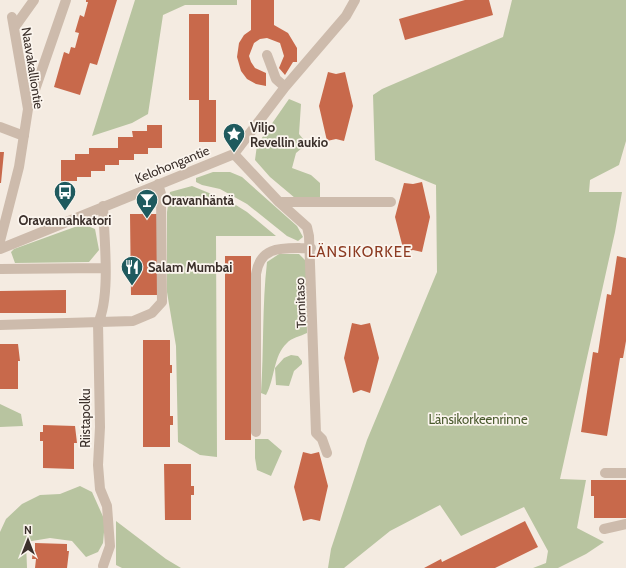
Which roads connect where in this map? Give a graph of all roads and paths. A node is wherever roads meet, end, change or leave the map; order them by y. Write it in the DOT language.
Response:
graph roads {
  1 [pos="34,0"];
  2 [pos="66,0"];
  3 [pos="355,0"];
  4 [pos="12,17"];
  5 [pos="14,28"];
  6 [pos="267,55"];
  7 [pos="285,87"];
  8 [pos="28,109"];
  9 [pos="0,127"];
  10 [pos="24,136"];
  11 [pos="234,154"];
  12 [pos="158,184"];
  13 [pos="279,202"];
  14 [pos="391,202"];
  15 [pos="103,206"];
  16 [pos="0,241"];
  17 [pos="311,248"];
  18 [pos="0,249"];
  19 [pos="104,268"];
  20 [pos="0,269"];
  21 [pos="98,323"];
  22 [pos="0,325"];
  23 [pos="256,432"];
  24 [pos="326,453"];
  25 [pos="605,473"];
  26 [pos="626,473"];
  27 [pos="626,524"];
  28 [pos="604,529"];
  29 [pos="103,566"];
  1 -- 5 [label="street"];
  2 -- 8 [label="street"];
  3 -- 7 [label="street"];
  4 -- 5 [label="street, Naavakalliontie"];
  5 -- 8 [label="street, Naavakalliontie"];
  6 -- 7 [label="street"];
  7 -- 11 [label="street"];
  8 -- 10 [label="street, Naavakalliontie"];
  9 -- 10 [label="street"];
  10 -- 16 [label="street, Naavakalliontie"];
  11 -- 12 [label="street, Kelohongantie"];
  11 -- 13 [label="street, Tornitaso"];
  12 -- 15 [label="street, Kelohongantie"];
  12 -- 21 [label="street"];
  13 -- 14 [label="street"];
  13 -- 17 [label="street, Tornitaso"];
  15 -- 18 [label="street, Kelohongantie"];
  15 -- 19 [label="street"];
  17 -- 23 [label="street"];
  17 -- 24 [label="street, Tornitaso"];
  19 -- 20 [label="street"];
  19 -- 21 [label="street, Riistapolku"];
  21 -- 22 [label="street"];
  21 -- 29 [label="street, Riistapolku"];
  25 -- 26 [label="street"];
  27 -- 28 [label="street"];
}
